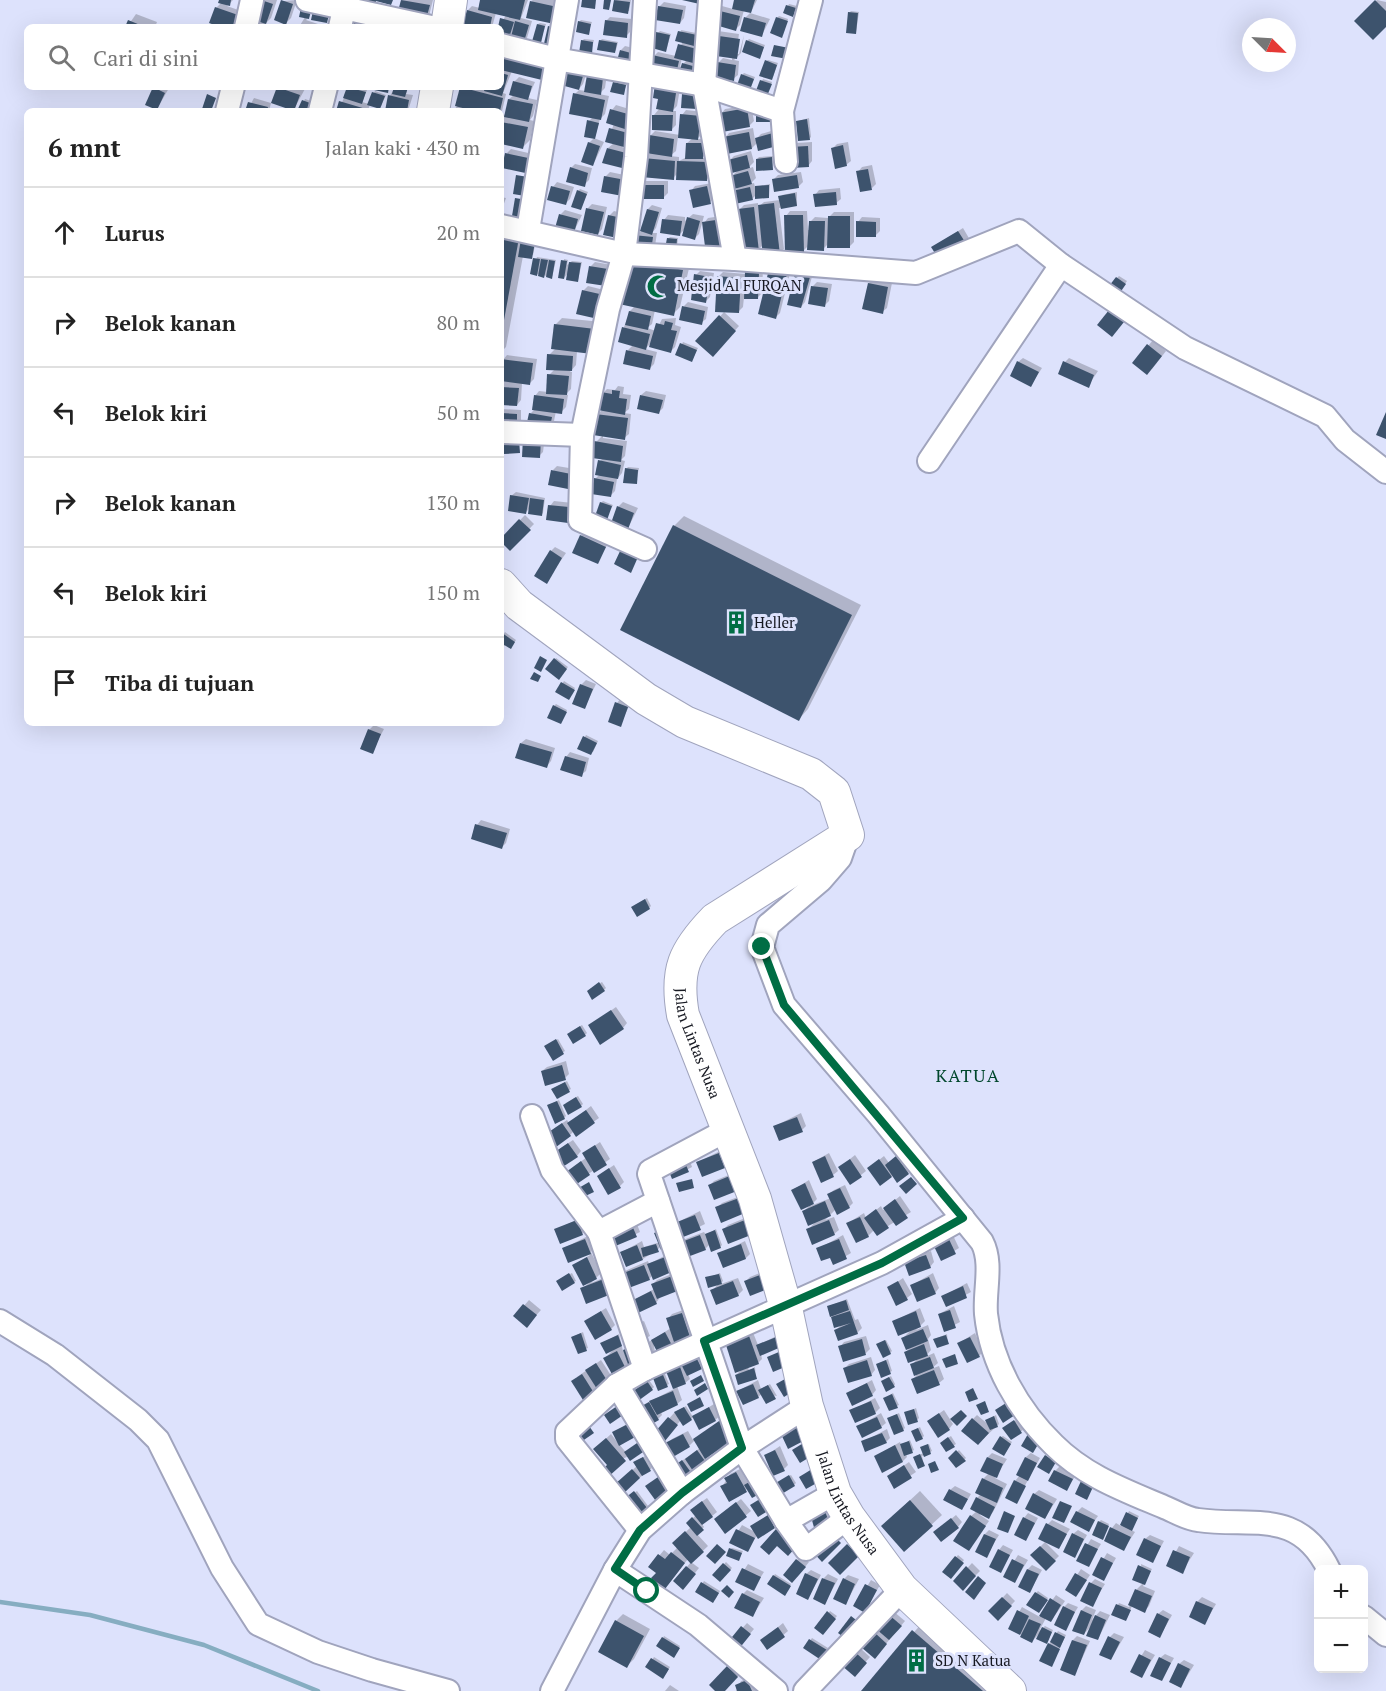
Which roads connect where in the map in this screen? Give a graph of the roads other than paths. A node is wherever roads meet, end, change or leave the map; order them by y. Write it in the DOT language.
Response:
graph roads {
  1 [pos="252,0"];
  2 [pos="307,0"];
  3 [pos="451,0"];
  4 [pos="567,0"];
  5 [pos="645,0"];
  6 [pos="710,0"];
  7 [pos="811,0"];
  8 [pos="344,12"];
  9 [pos="247,24"];
  10 [pos="414,24"];
  11 [pos="447,24"];
  12 [pos="504,46"];
  13 [pos="556,59"];
  14 [pos="640,74"];
  15 [pos="704,85"];
  16 [pos="231,90"];
  17 [pos="325,90"];
  18 [pos="436,90"];
  19 [pos="228,108"];
  20 [pos="321,108"];
  21 [pos="434,108"];
  22 [pos="782,111"];
  23 [pos="786,162"];
  24 [pos="504,226"];
  25 [pos="528,230"];
  26 [pos="624,254"];
  27 [pos="735,259"];
  28 [pos="1061,265"];
  29 [pos="504,432"];
  30 [pos="582,435"];
  31 [pos="929,460"];
  32 [pos="1386,472"];
  33 [pos="645,549"];
  34 [pos="504,588"];
  35 [pos="848,835"];
  36 [pos="532,1116"];
  37 [pos="727,1130"];
  38 [pos="658,1201"];
  39 [pos="963,1218"];
  40 [pos="599,1232"];
  41 [pos="786,1308"];
  42 [pos="0,1321"];
  43 [pos="704,1341"];
  44 [pos="645,1369"];
  45 [pos="617,1385"];
  46 [pos="807,1406"];
  47 [pos="742,1448"];
  48 [pos="682,1493"];
  49 [pos="842,1505"];
  50 [pos="786,1521"];
  51 [pos="640,1530"];
  52 [pos="1327,1565"];
  53 [pos="615,1569"];
  54 [pos="902,1589"];
  55 [pos="1366,1619"];
  56 [pos="1386,1635"];
  57 [pos="448,1691"];
  58 [pos="552,1691"];
  59 [pos="776,1691"];
  60 [pos="805,1691"];
  61 [pos="1010,1691"];
  1 -- 9 [label="street"];
  2 -- 8 [label="street"];
  3 -- 11 [label="highway"];
  4 -- 13 [label="street"];
  5 -- 14 [label="street"];
  6 -- 15 [label="street"];
  7 -- 22 [label="street"];
  8 -- 10 [label="street"];
  12 -- 13 [label="street"];
  13 -- 14 [label="street"];
  13 -- 25 [label="street"];
  14 -- 15 [label="street"];
  14 -- 26 [label="street"];
  15 -- 22 [label="street"];
  15 -- 27 [label="street"];
  16 -- 19 [label="street"];
  17 -- 20 [label="street"];
  18 -- 21 [label="highway"];
  22 -- 23 [label="street"];
  24 -- 25 [label="street"];
  25 -- 26 [label="street"];
  26 -- 27 [label="street"];
  26 -- 30 [label="street"];
  27 -- 28 [label="street"];
  28 -- 31 [label="street"];
  28 -- 32 [label="street"];
  29 -- 30 [label="street"];
  30 -- 33 [label="street"];
  34 -- 35 [label="highway"];
  35 -- 37 [label="highway, Jalan Lintas Nusa"];
  35 -- 39 [label="street"];
  36 -- 40 [label="street"];
  37 -- 38 [label="street"];
  37 -- 41 [label="highway, Jalan Lintas Nusa"];
  38 -- 40 [label="street"];
  38 -- 43 [label="street"];
  39 -- 41 [label="street"];
  39 -- 52 [label="street"];
  40 -- 44 [label="street"];
  41 -- 43 [label="street"];
  41 -- 46 [label="highway, Jalan Lintas Nusa"];
  42 -- 57 [label="street"];
  43 -- 44 [label="street"];
  43 -- 47 [label="street"];
  44 -- 45 [label="street"];
  45 -- 48 [label="street"];
  45 -- 51 [label="street"];
  46 -- 47 [label="street"];
  46 -- 49 [label="highway, Jalan Lintas Nusa"];
  47 -- 48 [label="street"];
  47 -- 50 [label="street"];
  48 -- 51 [label="street"];
  49 -- 50 [label="street"];
  49 -- 50 [label="street"];
  49 -- 54 [label="highway, Jalan Lintas Nusa"];
  51 -- 53 [label="street"];
  53 -- 58 [label="street"];
  53 -- 59 [label="street"];
  54 -- 60 [label="street"];
  54 -- 61 [label="highway, Jalan Lintas Nusa"];
  55 -- 56 [label="street"];
}
